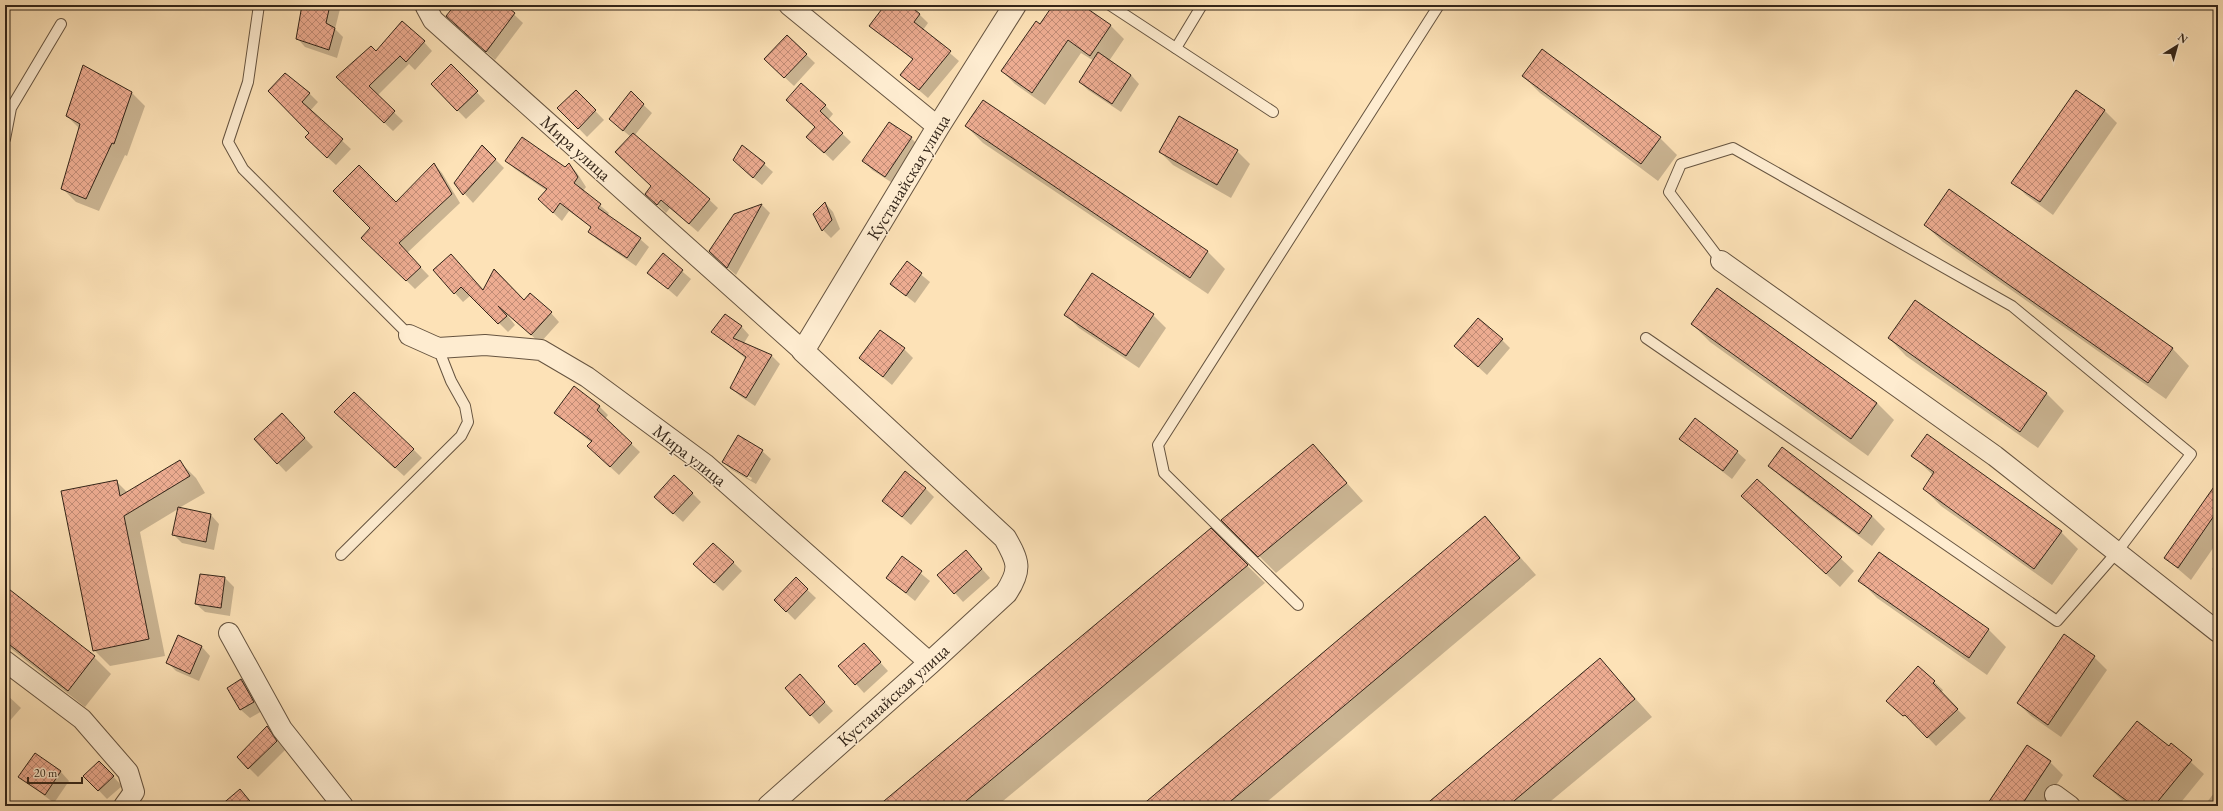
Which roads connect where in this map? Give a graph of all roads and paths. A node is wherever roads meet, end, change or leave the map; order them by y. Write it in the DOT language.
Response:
graph roads {
  1 [pos="259,5"];
  2 [pos="427,5"];
  3 [pos="789,5"];
  4 [pos="1015,5"];
  5 [pos="1110,5"];
  6 [pos="1202,5"];
  7 [pos="1439,5"];
  8 [pos="61,24"];
  9 [pos="1176,48"];
  10 [pos="1273,112"];
  11 [pos="938,127"];
  12 [pos="5,139"];
  13 [pos="1721,261"];
  14 [pos="409,335"];
  15 [pos="1646,338"];
  16 [pos="438,348"];
  17 [pos="804,351"];
  18 [pos="2117,552"];
  19 [pos="341,555"];
  20 [pos="1298,604"];
  21 [pos="2218,632"];
  22 [pos="230,633"];
  23 [pos="5,661"];
  24 [pos="930,663"];
  25 [pos="129,799"];
  26 [pos="343,806"];
  27 [pos="768,806"];
  1 -- 14 [label="lane"];
  2 -- 17 [label="street, Мира улица"];
  3 -- 11 [label="street"];
  4 -- 11 [label="street, Кустанайская улица"];
  5 -- 9 [label="lane"];
  6 -- 9 [label="lane"];
  7 -- 20 [label="lane"];
  8 -- 12 [label="lane"];
  9 -- 10 [label="lane"];
  11 -- 17 [label="street, Кустанайская улица"];
  13 -- 18 [label="street"];
  13 -- 18 [label="lane"];
  14 -- 16 [label="street, Мира улица"];
  15 -- 18 [label="lane"];
  16 -- 19 [label="lane"];
  16 -- 24 [label="street, Мира улица"];
  17 -- 24 [label="street, Кустанайская улица"];
  18 -- 21 [label="street"];
  22 -- 26 [label="street"];
  23 -- 25 [label="street"];
  24 -- 27 [label="street, Кустанайская улица"];
}
